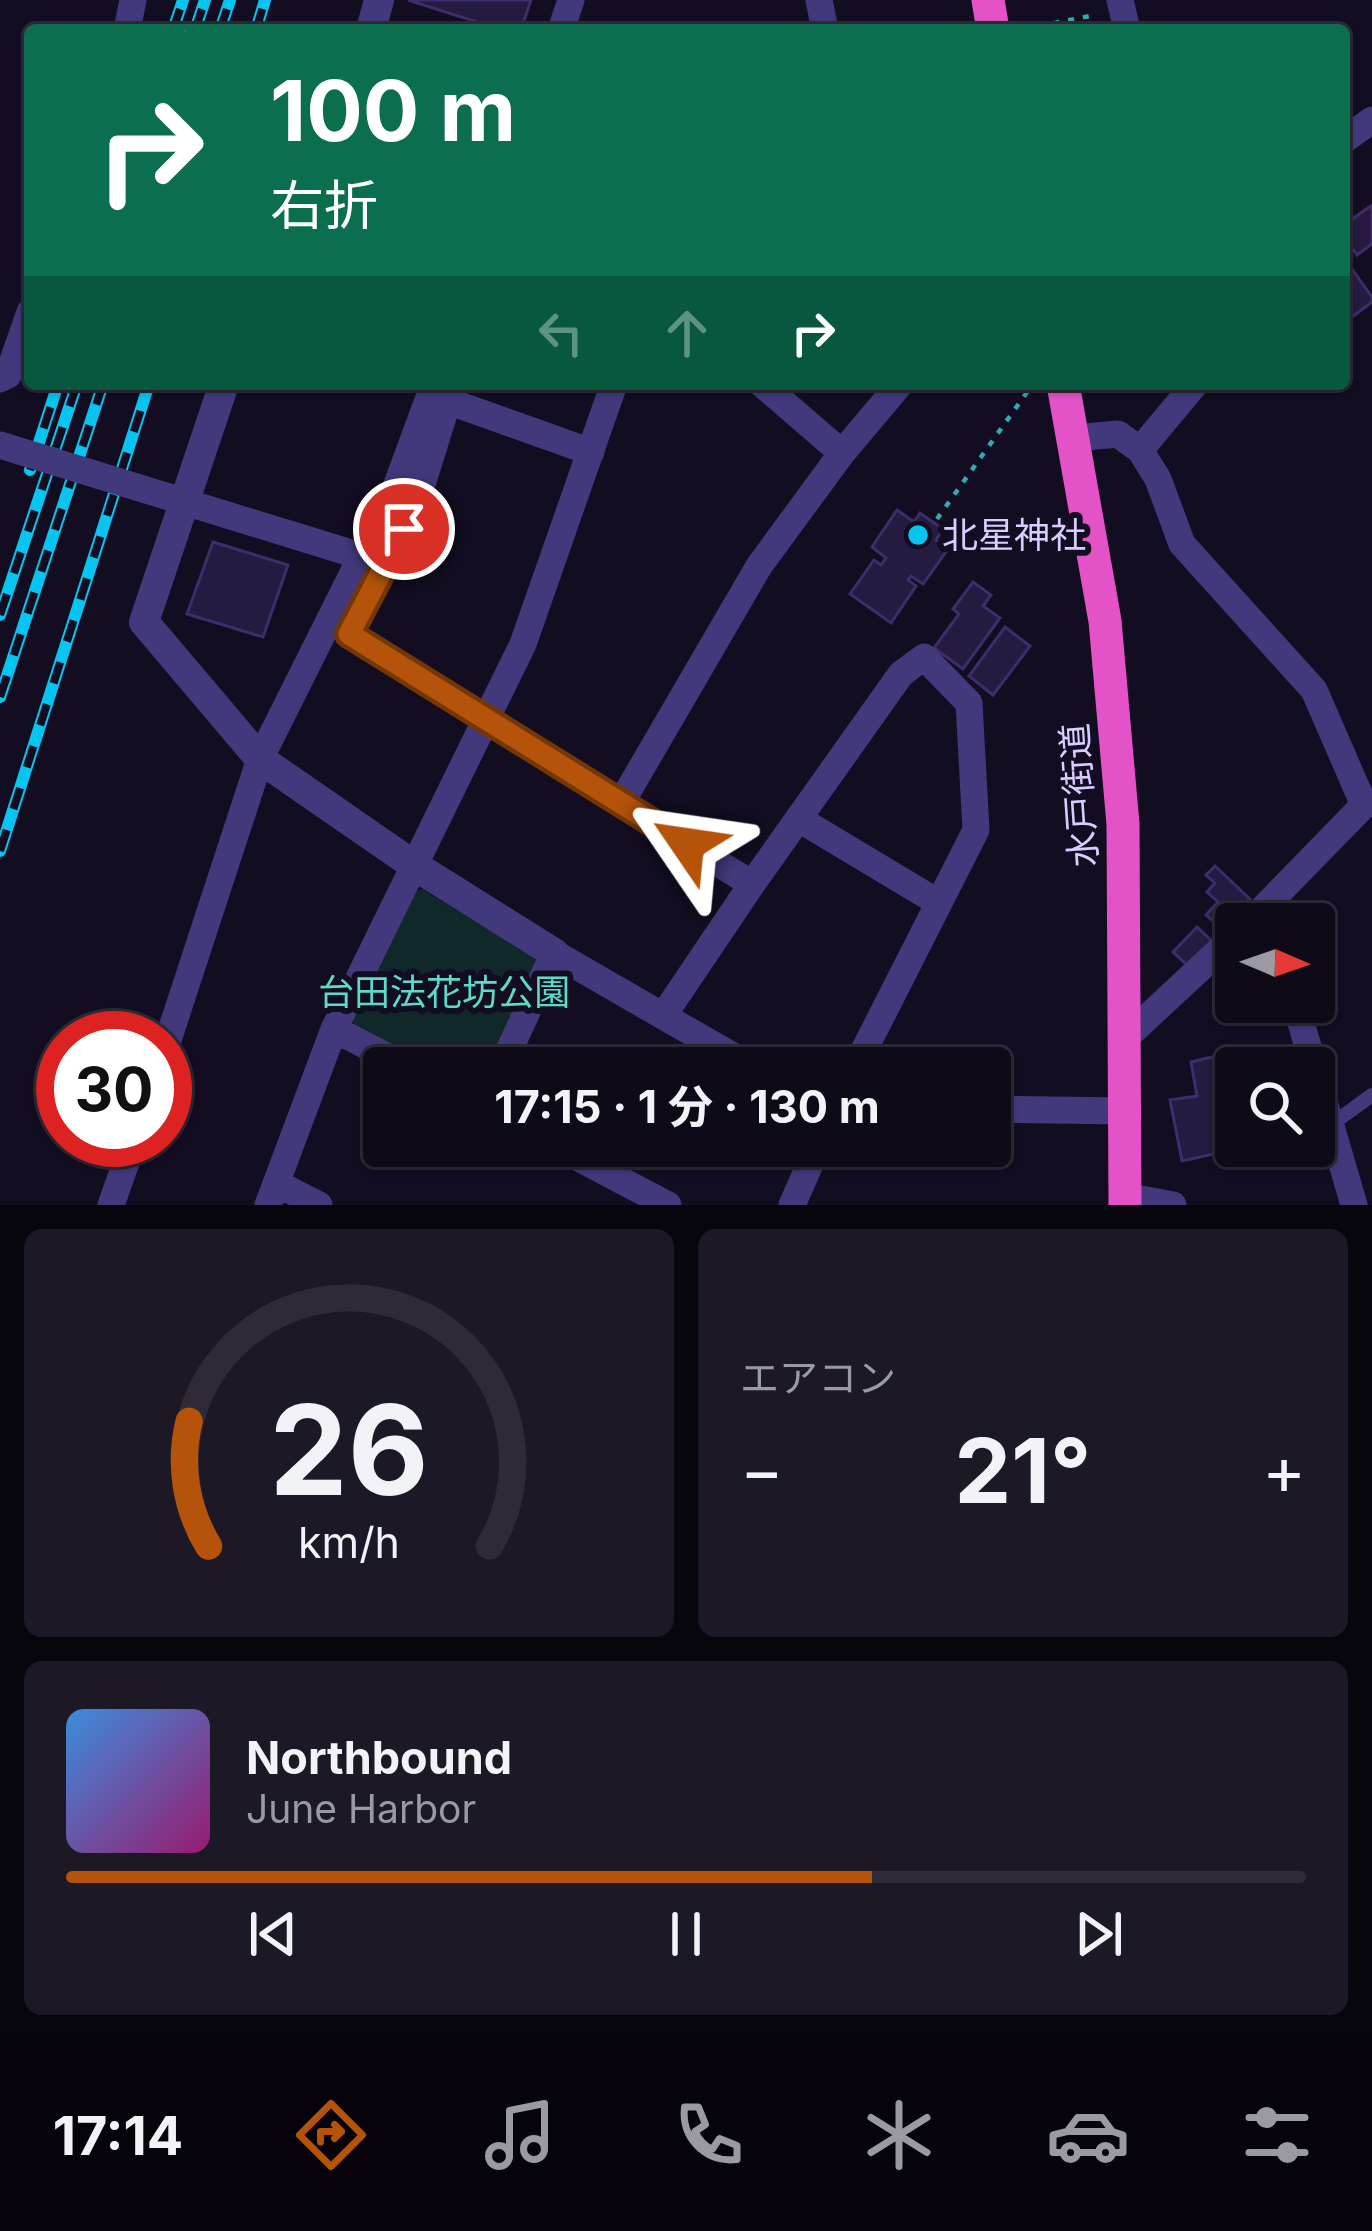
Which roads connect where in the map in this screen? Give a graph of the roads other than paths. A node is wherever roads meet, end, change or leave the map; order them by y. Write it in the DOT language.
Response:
graph roads {
  1 [pos="24,329"];
  2 [pos="0,379"];
  3 [pos="222,390"];
  4 [pos="432,390"];
  5 [pos="612,390"];
  6 [pos="769,390"];
  7 [pos="895,390"];
  8 [pos="1049,390"];
  9 [pos="1190,390"];
  10 [pos="1075,438"];
  11 [pos="0,445"];
  12 [pos="1139,450"];
  13 [pos="591,452"];
  14 [pos="842,453"];
  15 [pos="358,556"];
  16 [pos="486,721"];
  17 [pos="260,759"];
  18 [pos="621,803"];
  19 [pos="1368,804"];
  20 [pos="799,819"];
  21 [pos="412,864"];
  22 [pos="752,884"];
  23 [pos="939,903"];
  24 [pos="1276,903"];
  25 [pos="554,952"];
  26 [pos="1215,955"];
  27 [pos="177,1011"];
  28 [pos="663,1016"];
  29 [pos="334,1029"];
  30 [pos="1123,1040"];
  31 [pos="369,1047"];
  32 [pos="511,1047"];
  33 [pos="717,1047"];
  34 [pos="866,1047"];
  35 [pos="1372,1095"];
  36 [pos="1011,1109"];
  37 [pos="1124,1111"];
  38 [pos="1335,1122"];
  39 [pos="1335,1135"];
  40 [pos="124,1167"];
  41 [pos="596,1167"];
  42 [pos="809,1167"];
  43 [pos="272,1194"];
  44 [pos="1125,1201"];
  45 [pos="111,1205"];
  46 [pos="319,1205"];
  47 [pos="668,1205"];
  48 [pos="792,1205"];
  49 [pos="1173,1205"];
  50 [pos="1354,1205"];
  1 -- 2 [label="street"];
  3 -- 17 [label="street"];
  4 -- 15 [label="street"];
  5 -- 13 [label="street"];
  6 -- 14 [label="street"];
  7 -- 14 [label="street"];
  8 -- 10 [label="highway, 水戸街道"];
  9 -- 12 [label="street"];
  10 -- 12 [label="street"];
  10 -- 30 [label="highway, 水戸街道"];
  11 -- 15 [label="street, bridge"];
  12 -- 19 [label="street"];
  13 -- 16 [label="street"];
  13 -- 16 [label="street"];
  14 -- 18 [label="street"];
  15 -- 17 [label="street"];
  16 -- 18 [label="street"];
  16 -- 21 [label="street"];
  17 -- 21 [label="street"];
  17 -- 27 [label="street"];
  18 -- 22 [label="street"];
  19 -- 24 [label="street"];
  20 -- 22 [label="street"];
  20 -- 23 [label="street"];
  20 -- 23 [label="street"];
  21 -- 25 [label="street"];
  21 -- 29 [label="street"];
  22 -- 28 [label="street"];
  23 -- 34 [label="street"];
  25 -- 28 [label="street"];
  25 -- 32 [label="street"];
  26 -- 30 [label="street"];
  28 -- 33 [label="street"];
  29 -- 31 [label="street"];
  29 -- 43 [label="street"];
  30 -- 37 [label="highway, 水戸街道"];
  35 -- 38 [label="lane"];
  36 -- 37 [label="street"];
  37 -- 44 [label="highway, 水戸街道"];
  39 -- 50 [label="street"];
  40 -- 45 [label="street"];
  41 -- 47 [label="street"];
  42 -- 48 [label="street"];
  43 -- 46 [label="street"];
  44 -- 49 [label="street"];
}
